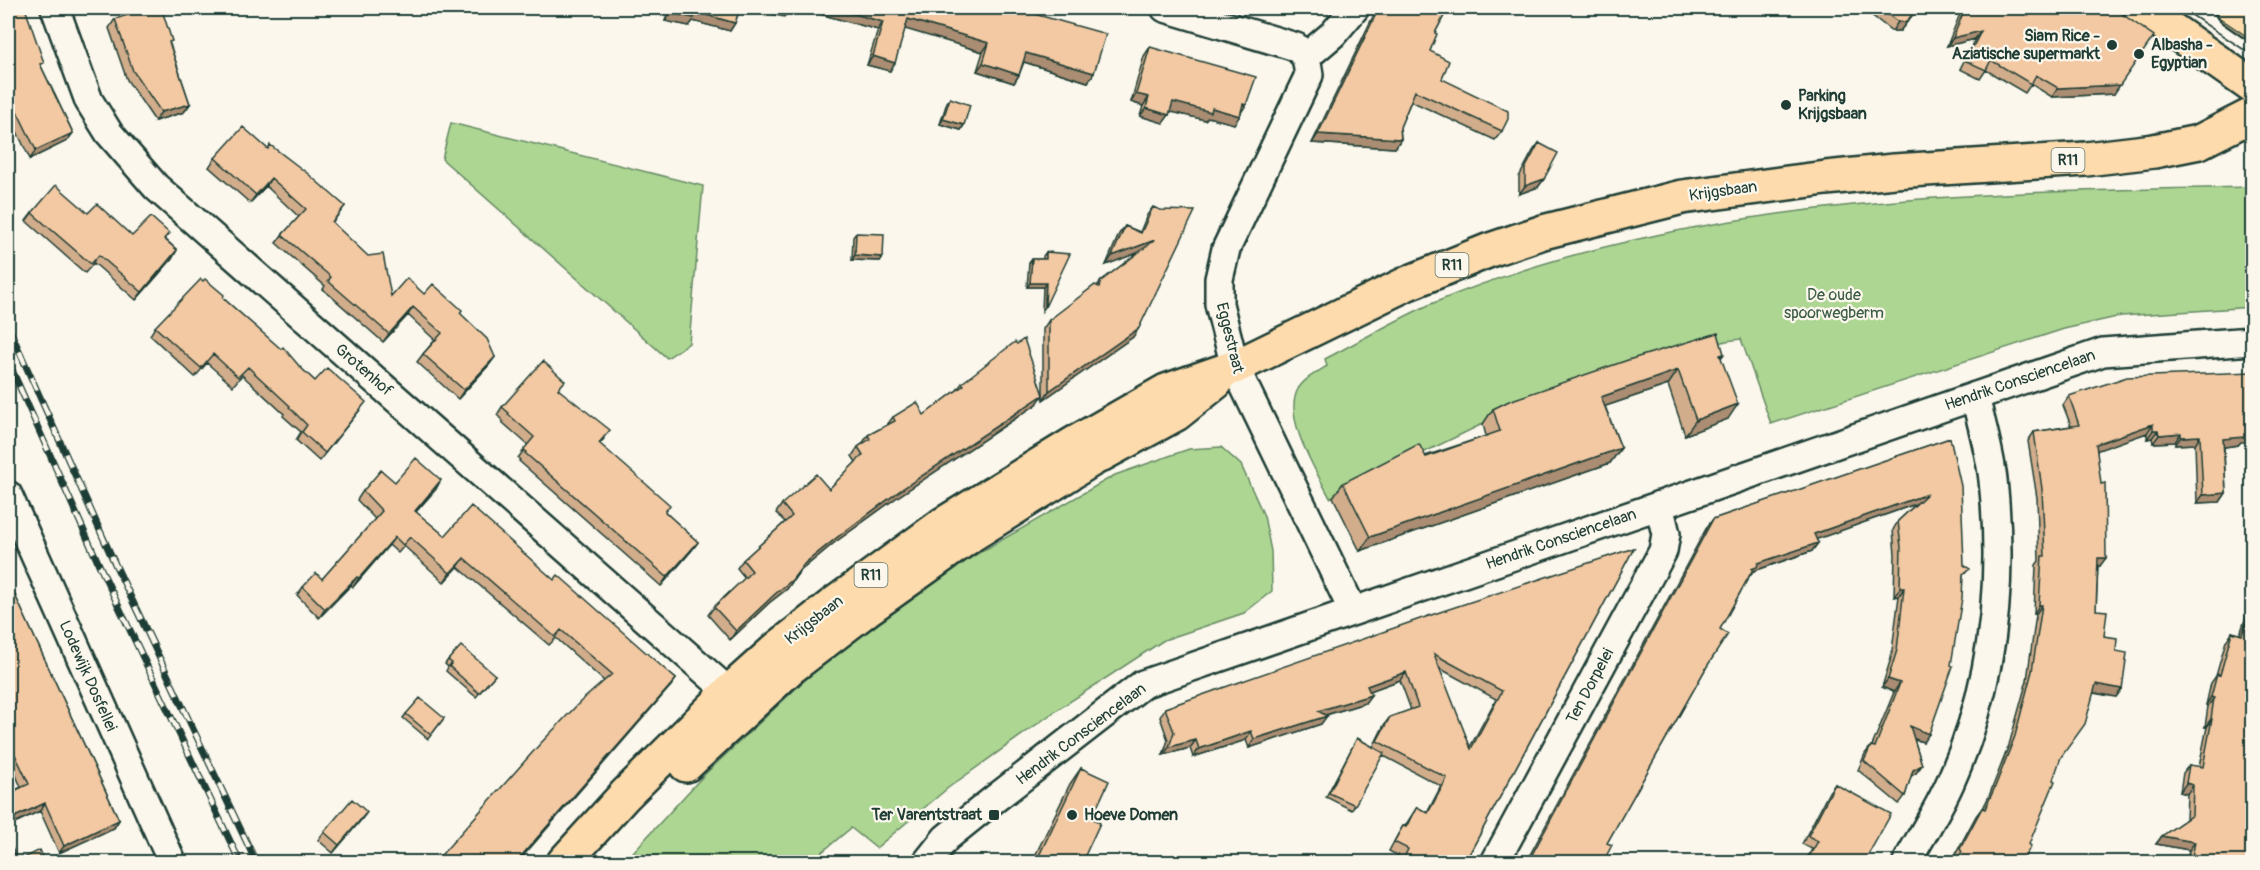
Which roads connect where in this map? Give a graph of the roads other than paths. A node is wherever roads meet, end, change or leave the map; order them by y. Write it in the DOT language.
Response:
graph roads {
  1 [pos="54,8"];
  2 [pos="1164,8"];
  3 [pos="1355,8"];
  4 [pos="2142,8"];
  5 [pos="2232,8"];
  6 [pos="2253,22"];
  7 [pos="1306,57"];
  8 [pos="2253,86"];
  9 [pos="2248,120"];
  10 [pos="2253,341"];
  11 [pos="1235,368"];
  12 [pos="1975,396"];
  13 [pos="8,495"];
  14 [pos="1659,505"];
  15 [pos="1353,611"];
  16 [pos="729,692"];
  17 [pos="165,860"];
  18 [pos="564,862"];
  19 [pos="590,862"];
  20 [pos="927,862"];
  21 [pos="1495,862"];
  22 [pos="1907,862"];
  1 -- 16 [label="street, Grotenhof"];
  2 -- 7 [label="street"];
  3 -- 7 [label="street"];
  4 -- 8 [label="main road"];
  5 -- 6 [label="main road"];
  7 -- 11 [label="street, Eggestraat"];
  9 -- 11 [label="main road, Krijgsbaan / R11"];
  10 -- 12 [label="street, Hendrik Consciencelaan"];
  11 -- 15 [label="street, Eggestraat"];
  11 -- 16 [label="main road, Krijgsbaan / R11"];
  11 -- 19 [label="main road, Krijgsbaan / R11"];
  12 -- 14 [label="street, Hendrik Consciencelaan"];
  12 -- 22 [label="street"];
  13 -- 17 [label="street, Lodewijk Dosfellei"];
  14 -- 15 [label="street, Hendrik Consciencelaan"];
  14 -- 21 [label="street, Ten Dorpelei"];
  15 -- 20 [label="street, Hendrik Consciencelaan"];
  16 -- 18 [label="main road, Krijgsbaan / R11"];
}
